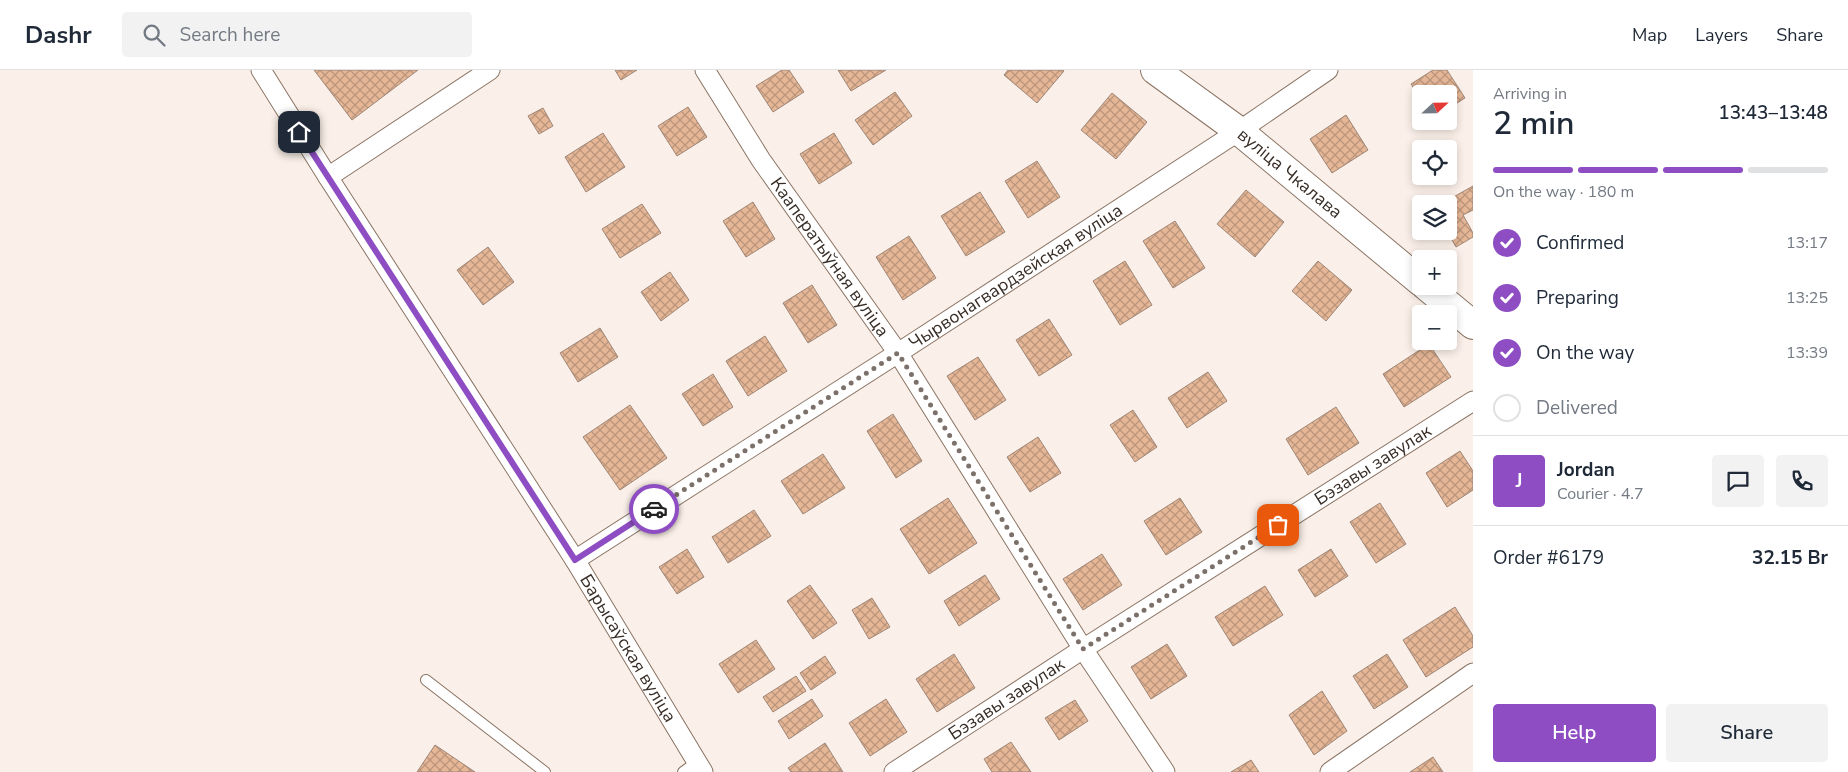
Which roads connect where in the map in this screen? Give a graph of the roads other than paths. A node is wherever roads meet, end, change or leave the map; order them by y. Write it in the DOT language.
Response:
graph roads {
  1 [pos="490,70"];
  2 [pos="705,70"];
  3 [pos="1154,70"];
  4 [pos="1326,70"];
  5 [pos="262,71"];
  6 [pos="1239,131"];
  7 [pos="328,178"];
  8 [pos="1412,275"];
  9 [pos="1437,295"];
  10 [pos="1473,325"];
  11 [pos="898,353"];
  12 [pos="1473,401"];
  13 [pos="575,560"];
  14 [pos="1083,649"];
  15 [pos="1473,673"];
  16 [pos="426,680"];
  17 [pos="694,769"];
  18 [pos="545,772"];
  19 [pos="894,772"];
  20 [pos="1165,772"];
  21 [pos="1330,772"];
  1 -- 7 [label="street"];
  2 -- 11 [label="street, Кааператыўная вуліца"];
  3 -- 6 [label="main road, вуліца Чкалава"];
  4 -- 6 [label="street, Чырвонагвардзейская вуліца"];
  5 -- 7 [label="street, Барысаўская вуліца"];
  6 -- 8 [label="main road, вуліца Чкалава"];
  6 -- 11 [label="street, Чырвонагвардзейская вуліца"];
  7 -- 13 [label="street, Барысаўская вуліца"];
  9 -- 10 [label="main road"];
  11 -- 13 [label="street, Чырвонагвардзейская вуліца"];
  11 -- 14 [label="street, Кааператыўная вуліца"];
  12 -- 14 [label="street, Бэзавы завулак"];
  13 -- 17 [label="street, Барысаўская вуліца"];
  14 -- 19 [label="street, Бэзавы завулак"];
  14 -- 20 [label="street, Кааператыўная вуліца"];
  15 -- 21 [label="street"];
  16 -- 18 [label="lane"];
}
